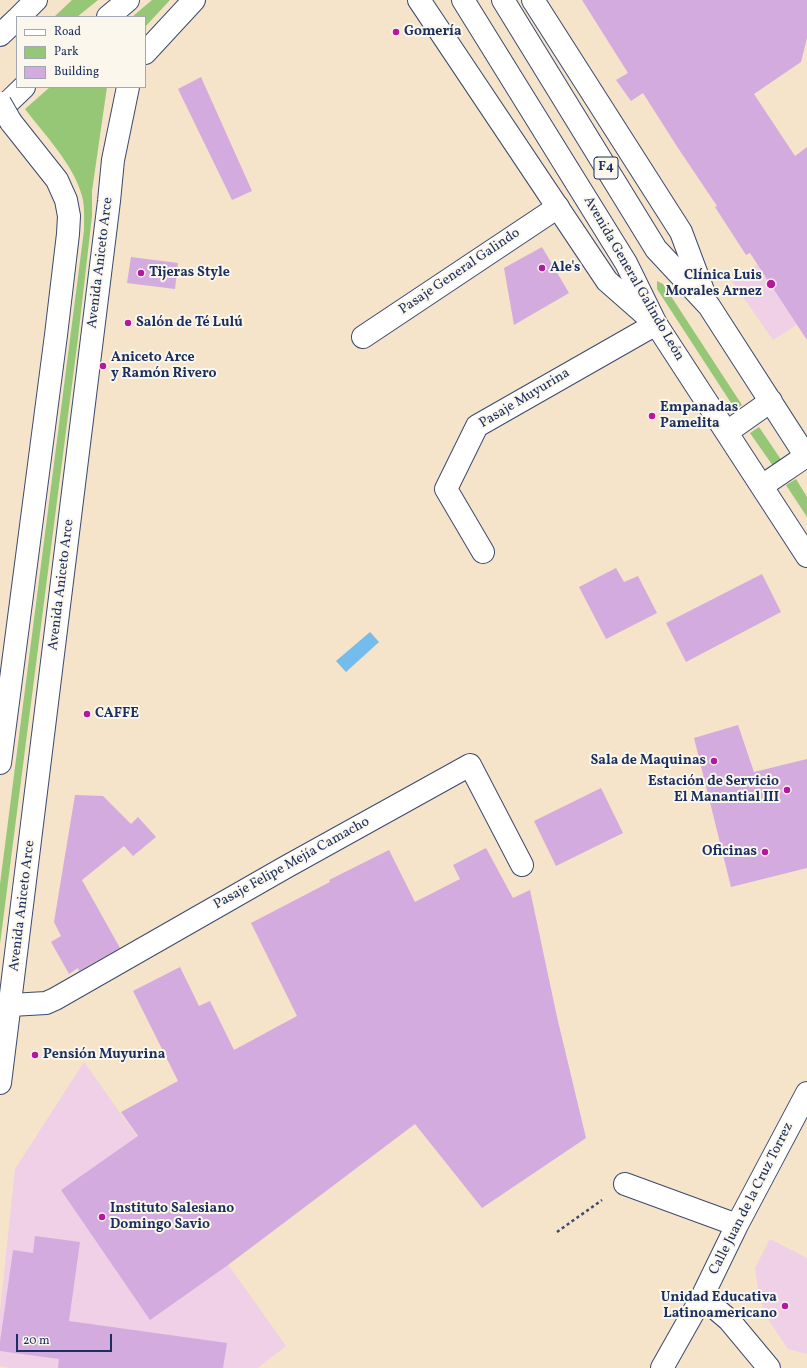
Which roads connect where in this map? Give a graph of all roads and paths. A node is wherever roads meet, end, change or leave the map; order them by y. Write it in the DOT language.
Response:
graph roads {
  1 [pos="36,0"];
  2 [pos="128,0"];
  3 [pos="194,0"];
  4 [pos="419,0"];
  5 [pos="463,0"];
  6 [pos="503,0"];
  7 [pos="533,0"];
  8 [pos="20,16"];
  9 [pos="109,16"];
  10 [pos="16,20"];
  11 [pos="0,35"];
  12 [pos="146,52"];
  13 [pos="23,88"];
  14 [pos="128,88"];
  15 [pos="0,103"];
  16 [pos="6,116"];
  17 [pos="558,207"];
  18 [pos="709,306"];
  19 [pos="656,324"];
  20 [pos="363,337"];
  21 [pos="771,401"];
  22 [pos="727,432"];
  23 [pos="806,457"];
  24 [pos="762,486"];
  25 [pos="483,552"];
  26 [pos="807,556"];
  27 [pos="0,763"];
  28 [pos="522,865"];
  29 [pos="11,1005"];
  30 [pos="0,1083"];
  31 [pos="807,1093"];
  32 [pos="625,1184"];
  33 [pos="737,1225"];
  34 [pos="557,1232"];
  35 [pos="702,1297"];
  36 [pos="662,1368"];
  37 [pos="769,1368"];
  1 -- 8 [label="main road"];
  2 -- 9 [label="main road"];
  3 -- 12 [label="main road"];
  4 -- 17 [label="main road"];
  5 -- 19 [label="main road, Avenida General Galindo León / F4"];
  6 -- 18 [label="main road, F4"];
  7 -- 18 [label="main road"];
  10 -- 11 [label="main road"];
  13 -- 16 [label="main road"];
  14 -- 29 [label="main road, Avenida Aniceto Arce"];
  15 -- 16 [label="main road, bridge"];
  16 -- 27 [label="main road"];
  17 -- 19 [label="main road"];
  17 -- 20 [label="main road, Pasaje General Galindo"];
  18 -- 21 [label="main road, F4"];
  19 -- 22 [label="main road, Avenida General Galindo León / F4"];
  19 -- 25 [label="main road, Pasaje Muyurina"];
  21 -- 22 [label="main road"];
  21 -- 23 [label="main road, F4"];
  22 -- 24 [label="main road, Avenida General Galindo León / F4"];
  23 -- 24 [label="main road"];
  24 -- 26 [label="main road, Avenida General Galindo León / F4"];
  28 -- 29 [label="main road, Pasaje Felipe Mejía Camacho"];
  29 -- 30 [label="main road, Avenida Aniceto Arce"];
  31 -- 33 [label="main road, Calle Juan de la Cruz Torrez"];
  32 -- 33 [label="main road"];
  32 -- 34 [label="path"];
  33 -- 35 [label="main road, Calle Juan de la Cruz Torrez"];
  35 -- 36 [label="main road, Calle Juan de la Cruz Torrez"];
  35 -- 37 [label="main road"];
}
